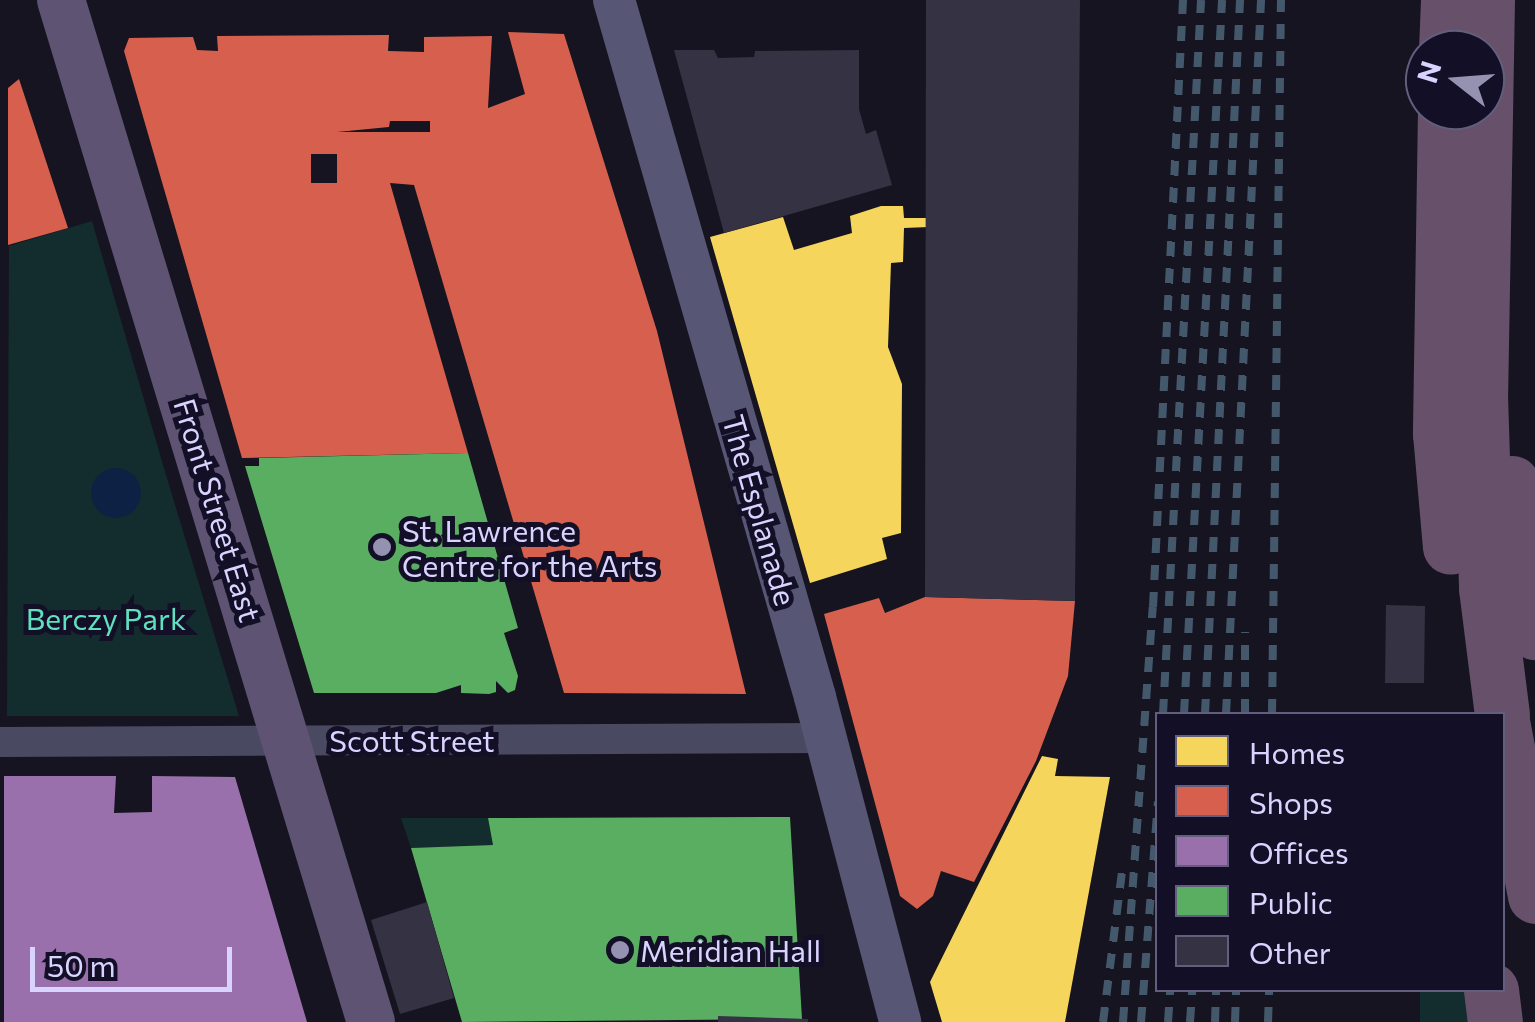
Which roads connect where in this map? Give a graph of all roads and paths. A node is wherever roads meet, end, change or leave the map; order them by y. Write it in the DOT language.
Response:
graph roads {
  1 [pos="60,0"];
  2 [pos="614,0"];
  3 [pos="1448,0"];
  4 [pos="1487,0"];
  5 [pos="1517,0"];
  6 [pos="1447,30"];
  7 [pos="1448,130"];
  8 [pos="1451,130"];
  9 [pos="1512,484"];
  10 [pos="1535,632"];
  11 [pos="1465,712"];
  12 [pos="1501,712"];
  13 [pos="1505,734"];
  14 [pos="824,738"];
  15 [pos="290,741"];
  16 [pos="0,742"];
  17 [pos="1535,896"];
  18 [pos="1491,992"];
  19 [pos="371,1022"];
  20 [pos="900,1022"];
  21 [pos="1495,1022"];
  1 -- 15 [label="main road, Front Street East"];
  2 -- 14 [label="street, The Esplanade"];
  3 -- 6 [label="highway"];
  4 -- 12 [label="highway"];
  5 -- 9 [label="highway"];
  7 -- 11 [label="highway"];
  8 -- 9 [label="highway"];
  9 -- 10 [label="highway"];
  13 -- 17 [label="highway"];
  14 -- 15 [label="street, Scott Street"];
  14 -- 20 [label="street, The Esplanade"];
  15 -- 16 [label="street, Scott Street"];
  15 -- 19 [label="main road, Front Street East"];
  18 -- 21 [label="highway"];
}
